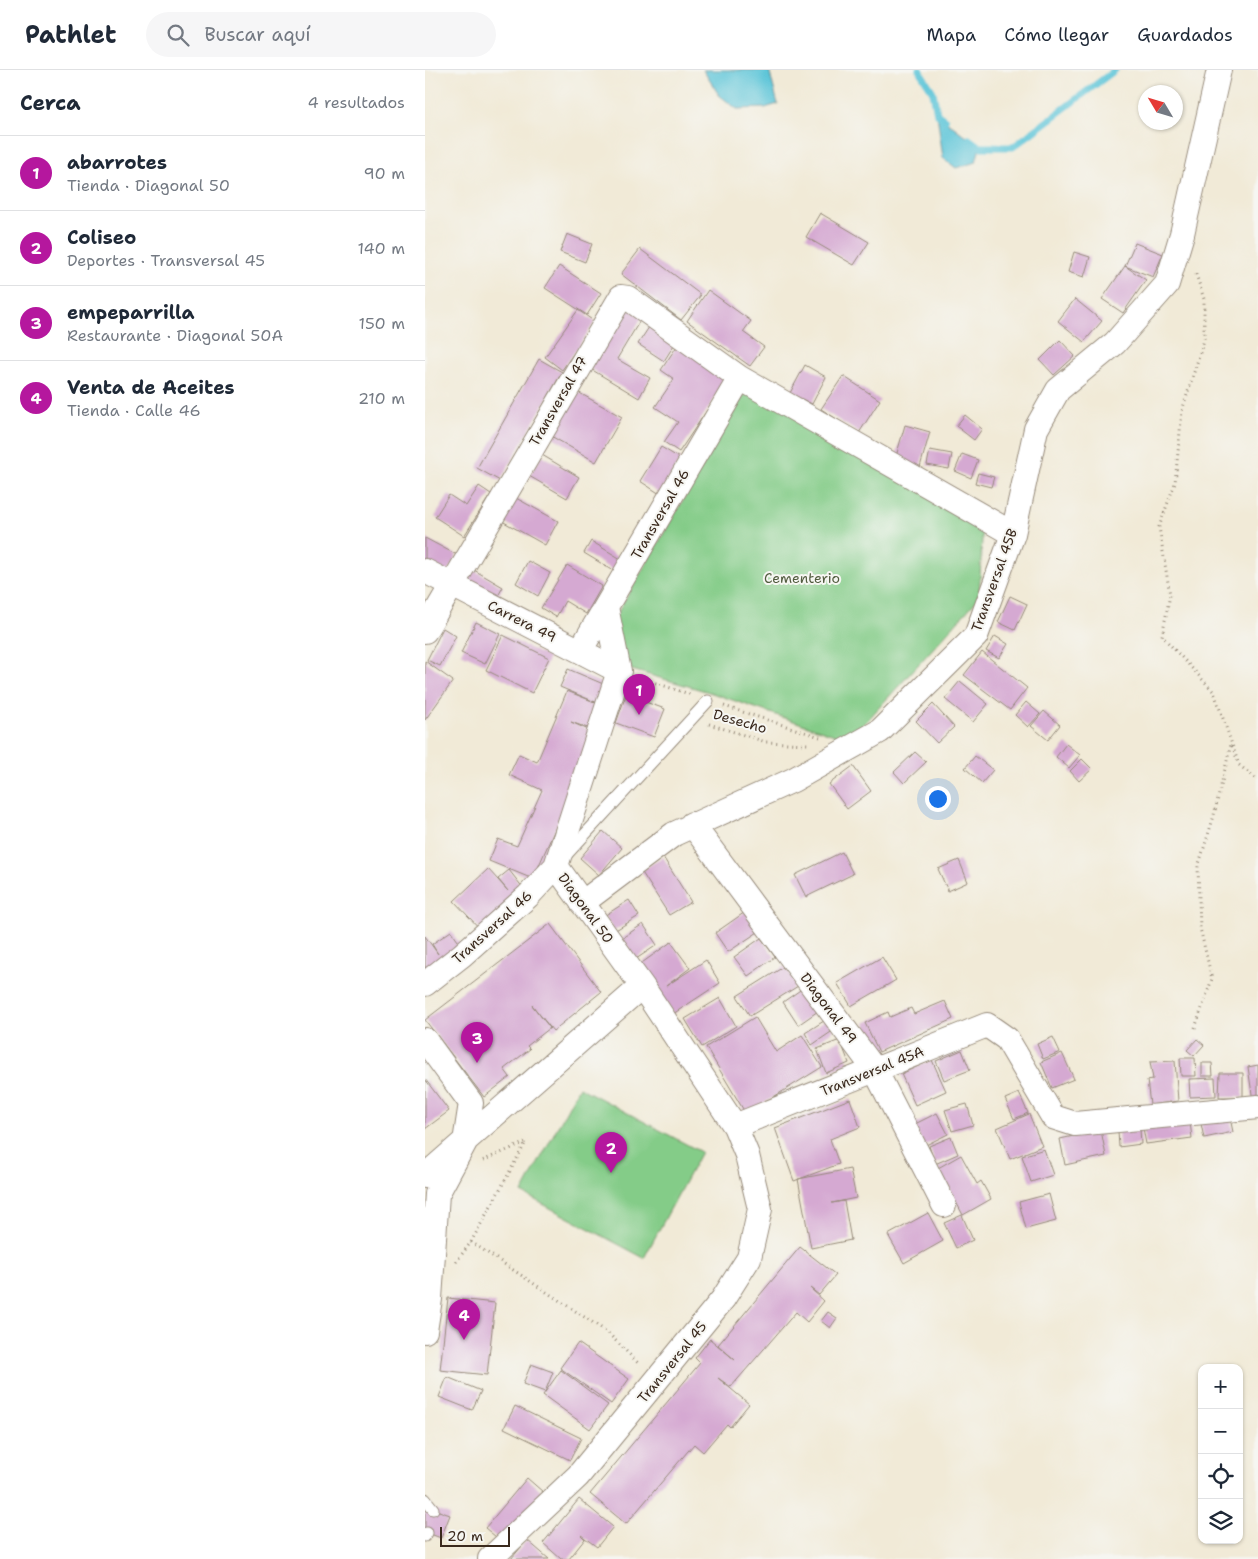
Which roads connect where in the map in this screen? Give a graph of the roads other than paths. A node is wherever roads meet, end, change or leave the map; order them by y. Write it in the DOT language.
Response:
graph roads {
  1 [pos="1219,70"];
  2 [pos="740,378"];
  3 [pos="1013,534"];
  4 [pos="425,571"];
  5 [pos="451,585"];
  6 [pos="606,607"];
  7 [pos="425,631"];
  8 [pos="580,651"];
  9 [pos="619,671"];
  10 [pos="709,700"];
  11 [pos="692,824"];
  12 [pos="556,866"];
  13 [pos="582,903"];
  14 [pos="425,984"];
  15 [pos="643,986"];
  16 [pos="425,1040"];
  17 [pos="875,1070"];
  18 [pos="1258,1107"];
  19 [pos="735,1126"];
  20 [pos="465,1142"];
  21 [pos="429,1187"];
  22 [pos="944,1205"];
  23 [pos="425,1331"];
  24 [pos="425,1499"];
  25 [pos="433,1510"];
  26 [pos="490,1559"];
  1 -- 3 [label="street, Transversal 45B"];
  2 -- 3 [label="street"];
  2 -- 5 [label="street, Transversal 47"];
  2 -- 6 [label="street, Transversal 46"];
  3 -- 11 [label="street, Transversal 45B"];
  4 -- 5 [label="street, Carrera 49"];
  5 -- 7 [label="street, Transversal 47"];
  5 -- 8 [label="street, Carrera 49"];
  6 -- 8 [label="street, Transversal 46"];
  6 -- 9 [label="street, Diagonal 50"];
  8 -- 9 [label="street, Carrera 49"];
  9 -- 12 [label="street, Diagonal 50"];
  10 -- 12 [label="lane"];
  11 -- 13 [label="street, Transversal 45B"];
  11 -- 17 [label="street, Diagonal 49"];
  12 -- 13 [label="street, Diagonal 50"];
  12 -- 14 [label="street, Transversal 46"];
  13 -- 15 [label="street, Diagonal 50"];
  15 -- 19 [label="street, Diagonal 50"];
  15 -- 20 [label="street"];
  16 -- 20 [label="street"];
  17 -- 18 [label="street, Transversal 45A"];
  17 -- 19 [label="street, Transversal 45A"];
  17 -- 22 [label="street, Diagonal 49"];
  19 -- 26 [label="street, Transversal 45"];
  20 -- 21 [label="street"];
  20 -- 21 [label="street"];
  21 -- 23 [label="street"];
  24 -- 25 [label="lane"];
}
